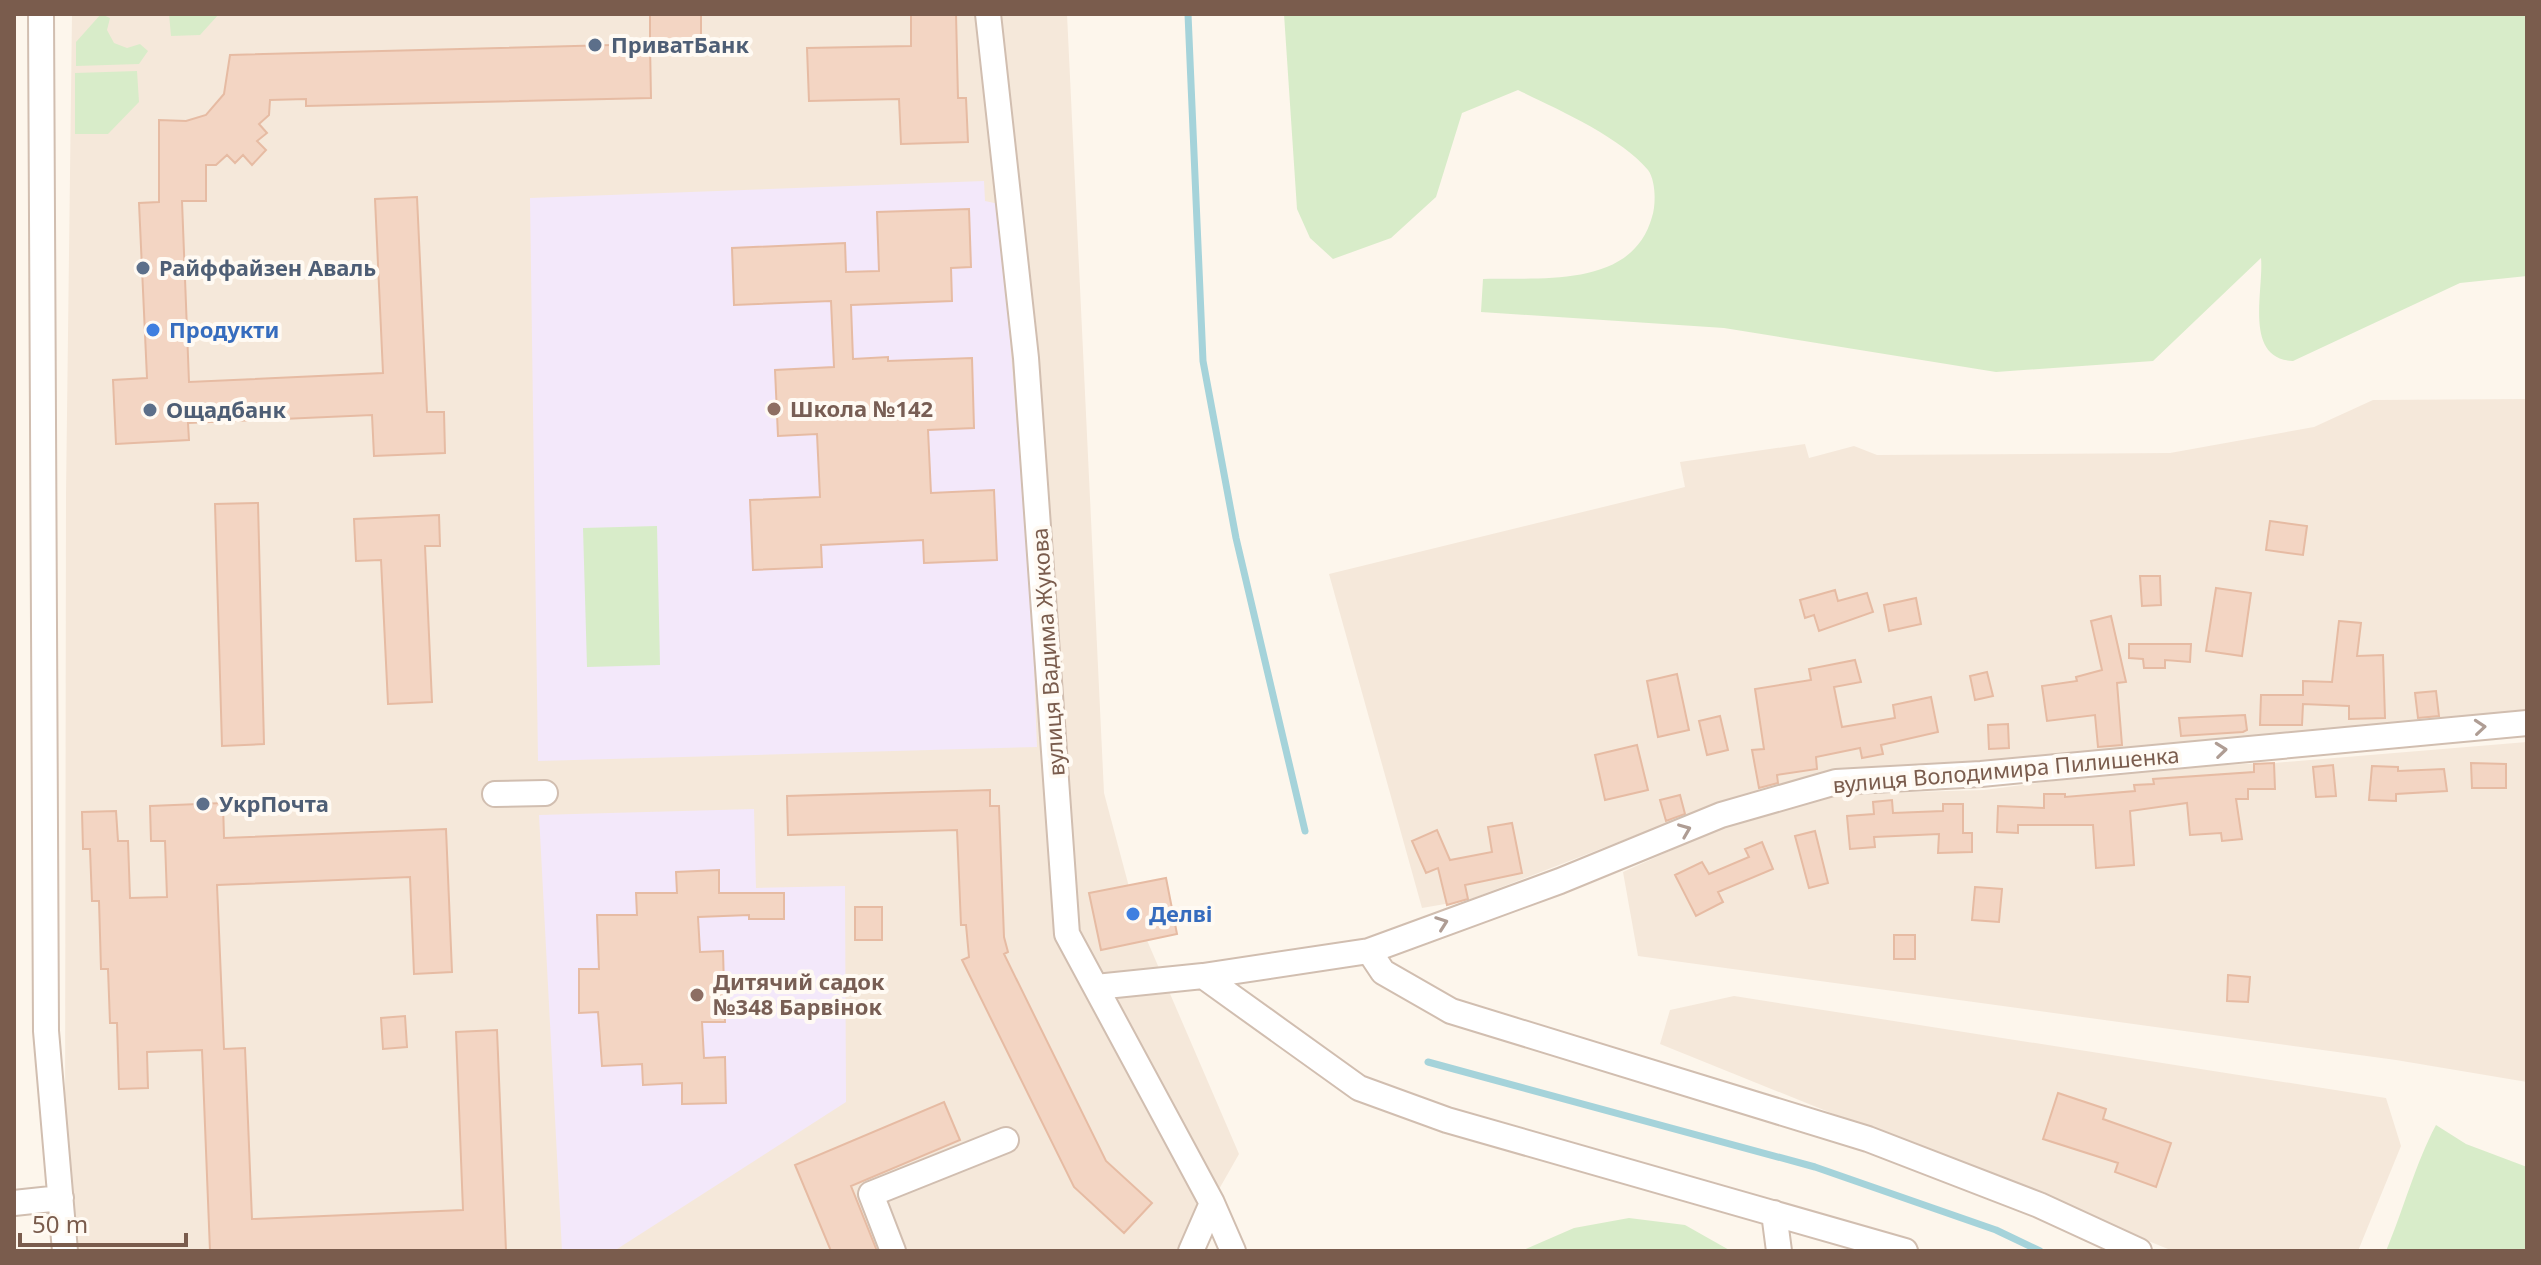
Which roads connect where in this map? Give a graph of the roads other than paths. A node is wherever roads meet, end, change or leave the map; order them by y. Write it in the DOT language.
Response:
graph roads {
  1 [pos="41,14"];
  2 [pos="988,14"];
  3 [pos="2527,723"];
  4 [pos="545,793"];
  5 [pos="495,794"];
  6 [pos="1369,951"];
  7 [pos="1203,976"];
  8 [pos="1096,987"];
  9 [pos="1006,1140"];
  10 [pos="61,1198"];
  11 [pos="14,1203"];
  12 [pos="1212,1203"];
  13 [pos="1774,1213"];
  14 [pos="65,1251"];
  15 [pos="893,1251"];
  16 [pos="1191,1251"];
  17 [pos="1233,1251"];
  18 [pos="1779,1251"];
  19 [pos="1905,1251"];
  20 [pos="2139,1251"];
  1 -- 10 [label="street"];
  2 -- 8 [label="street, вулиця Вадима Жукова"];
  6 -- 3 [label="street, вулиця Володимира Пилишенка, one-way"];
  4 -- 5 [label="street"];
  6 -- 7 [label="street, вулиця Володимира Пилишенка"];
  6 -- 20 [label="street"];
  7 -- 8 [label="street, вулиця Володимира Пилишенка"];
  7 -- 13 [label="street"];
  8 -- 12 [label="street, вулиця Вадима Жукова"];
  9 -- 15 [label="street"];
  10 -- 11 [label="street"];
  10 -- 14 [label="street"];
  12 -- 16 [label="street"];
  12 -- 17 [label="street, вулиця Вадима Жукова"];
  13 -- 18 [label="street"];
  13 -- 19 [label="street"];
}
